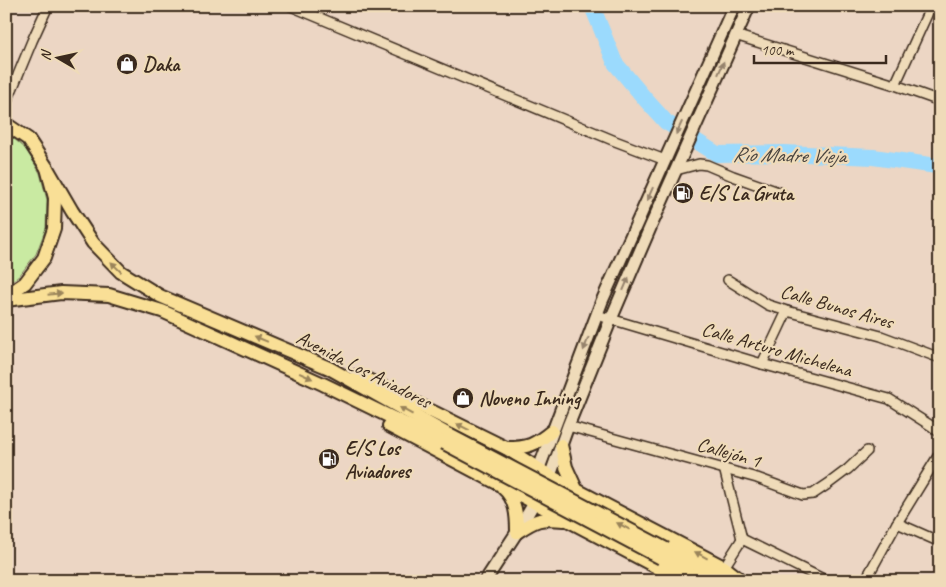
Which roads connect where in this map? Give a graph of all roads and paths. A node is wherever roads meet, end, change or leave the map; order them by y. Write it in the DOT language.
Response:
graph roads {
  1 [pos="48,6"];
  2 [pos="291,6"];
  3 [pos="734,6"];
  4 [pos="749,6"];
  5 [pos="931,6"];
  6 [pos="735,34"];
  7 [pos="895,85"];
  8 [pos="940,101"];
  9 [pos="6,104"];
  10 [pos="6,124"];
  11 [pos="667,155"];
  12 [pos="47,168"];
  13 [pos="676,170"];
  14 [pos="781,193"];
  15 [pos="728,280"];
  16 [pos="6,296"];
  17 [pos="6,300"];
  18 [pos="786,311"];
  19 [pos="596,315"];
  20 [pos="612,319"];
  21 [pos="940,358"];
  22 [pos="762,364"];
  23 [pos="329,368"];
  24 [pos="323,384"];
  25 [pos="568,426"];
  26 [pos="552,431"];
  27 [pos="940,433"];
  28 [pos="446,439"];
  29 [pos="561,445"];
  30 [pos="506,448"];
  31 [pos="867,451"];
  32 [pos="940,453"];
  33 [pos="724,468"];
  34 [pos="544,472"];
  35 [pos="493,480"];
  36 [pos="576,489"];
  37 [pos="530,500"];
  38 [pos="571,521"];
  39 [pos="897,523"];
  40 [pos="517,532"];
  41 [pos="742,539"];
  42 [pos="940,542"];
  43 [pos="663,553"];
  44 [pos="723,575"];
  45 [pos="485,581"];
  46 [pos="683,581"];
  47 [pos="703,581"];
  48 [pos="742,581"];
  49 [pos="827,581"];
  50 [pos="865,581"];
  1 -- 9 [label="street"];
  2 -- 11 [label="street"];
  3 -- 11 [label="main road, one-way"];
  4 -- 6 [label="main road"];
  5 -- 7 [label="street"];
  6 -- 7 [label="street"];
  13 -- 6 [label="main road, one-way"];
  7 -- 8 [label="street"];
  10 -- 12 [label="main road"];
  11 -- 19 [label="main road, one-way"];
  12 -- 16 [label="main road"];
  23 -- 12 [label="main road, Avenida Los Aviadores, one-way"];
  13 -- 14 [label="street"];
  20 -- 13 [label="main road, one-way"];
  15 -- 18 [label="street, Calle Bunos Aires"];
  17 -- 24 [label="main road, Avenida Los Aviadores, one-way"];
  18 -- 21 [label="street, Calle Bunos Aires"];
  18 -- 22 [label="street"];
  19 -- 20 [label="street, Calle Arturo Michelena"];
  19 -- 26 [label="main road, one-way"];
  20 -- 22 [label="street, Calle Arturo Michelena"];
  20 -- 25 [label="main road"];
  22 -- 27 [label="street, Calle Arturo Michelena"];
  28 -- 23 [label="main road, Avenida Los Aviadores, one-way"];
  30 -- 23 [label="main road, one-way"];
  24 -- 28 [label="main road, Avenida Los Aviadores"];
  24 -- 35 [label="main road"];
  25 -- 29 [label="main road"];
  25 -- 33 [label="street, Callejón 1"];
  26 -- 30 [label="main road"];
  26 -- 34 [label="main road"];
  28 -- 43 [label="main road, Avenida Los Aviadores, bridge"];
  29 -- 34 [label="main road"];
  29 -- 36 [label="main road"];
  30 -- 34 [label="main road"];
  31 -- 33 [label="street, Callejón 1"];
  32 -- 39 [label="street"];
  33 -- 41 [label="street"];
  34 -- 36 [label="main road"];
  34 -- 37 [label="main road"];
  35 -- 37 [label="main road"];
  35 -- 40 [label="main road"];
  44 -- 36 [label="main road, one-way"];
  37 -- 38 [label="main road"];
  37 -- 40 [label="main road"];
  38 -- 40 [label="main road"];
  38 -- 46 [label="main road"];
  39 -- 42 [label="street"];
  39 -- 50 [label="street"];
  40 -- 45 [label="main road"];
  41 -- 44 [label="street"];
  41 -- 49 [label="street"];
  43 -- 44 [label="main road, Avenida Los Aviadores"];
  43 -- 47 [label="main road, Avenida Los Aviadores"];
  44 -- 48 [label="main road"];
}
